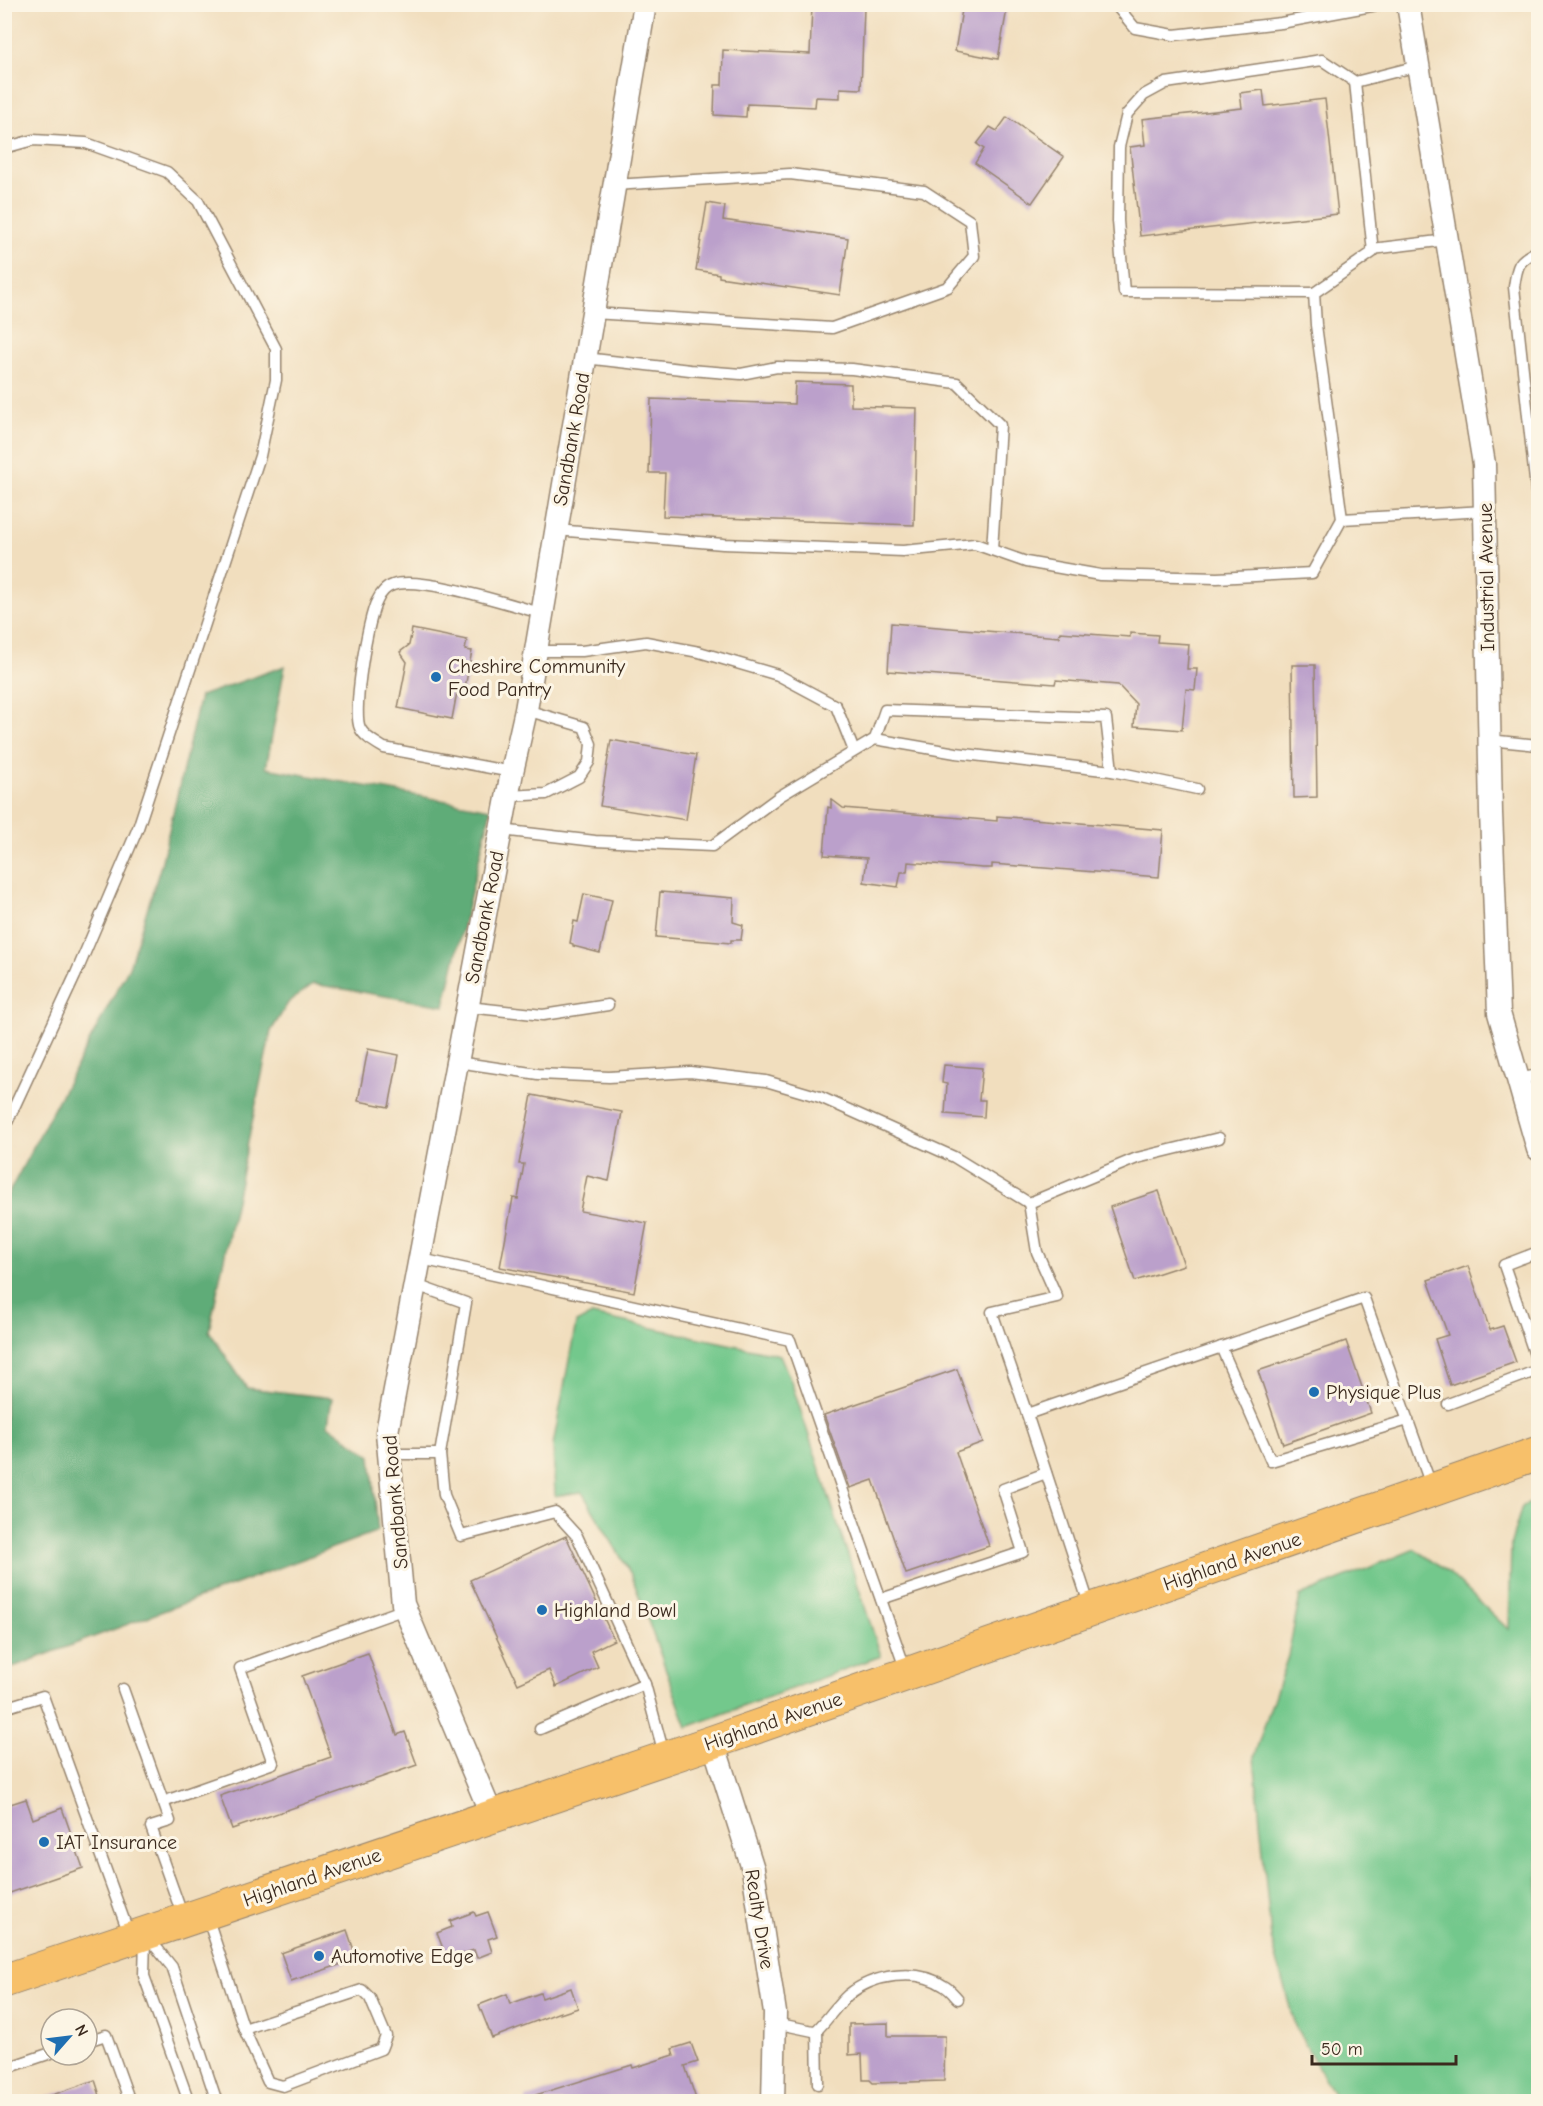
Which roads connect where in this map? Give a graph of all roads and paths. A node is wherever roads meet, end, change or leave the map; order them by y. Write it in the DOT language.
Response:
graph roads {
  1 [pos="645,4"];
  2 [pos="1116,4"];
  3 [pos="1382,4"];
  4 [pos="1408,4"];
  5 [pos="1418,66"];
  6 [pos="1355,81"];
  7 [pos="4,148"];
  8 [pos="614,185"];
  9 [pos="1447,240"];
  10 [pos="1372,249"];
  11 [pos="1539,250"];
  12 [pos="1314,292"];
  13 [pos="593,313"];
  14 [pos="585,357"];
  15 [pos="1539,508"];
  16 [pos="1485,511"];
  17 [pos="1342,519"];
  18 [pos="556,530"];
  19 [pos="992,550"];
  20 [pos="542,613"];
  21 [pos="534,651"];
  22 [pos="526,710"];
  23 [pos="875,739"];
  24 [pos="1489,740"];
  25 [pos="1539,745"];
  26 [pos="854,751"];
  27 [pos="1112,771"];
  28 [pos="512,772"];
  29 [pos="1197,789"];
  30 [pos="507,796"];
  31 [pos="501,830"];
  32 [pos="608,1005"];
  33 [pos="468,1007"];
  34 [pos="457,1062"];
  35 [pos="1528,1077"];
  36 [pos="4,1129"];
  37 [pos="1219,1138"];
  38 [pos="1539,1149"];
  39 [pos="1029,1203"];
  40 [pos="1539,1252"];
  41 [pos="421,1259"];
  42 [pos="416,1285"];
  43 [pos="1221,1347"];
  44 [pos="1539,1364"];
  45 [pos="1539,1370"];
  46 [pos="1448,1404"];
  47 [pos="1027,1414"];
  48 [pos="1408,1420"];
  49 [pos="389,1454"];
  50 [pos="440,1454"];
  51 [pos="1539,1454"];
  52 [pos="1047,1473"];
  53 [pos="1433,1490"];
  54 [pos="881,1599"];
  55 [pos="405,1609"];
  56 [pos="1091,1610"];
  57 [pos="907,1674"];
  58 [pos="645,1684"];
  59 [pos="123,1689"];
  60 [pos="4,1708"];
  61 [pos="540,1730"];
  62 [pos="713,1742"];
  63 [pos="666,1758"];
  64 [pos="163,1802"];
  65 [pos="492,1816"];
  66 [pos="195,1917"];
  67 [pos="138,1936"];
  68 [pos="4,1981"];
  69 [pos="958,1999"];
  70 [pos="775,2024"];
  71 [pos="244,2029"];
  72 [pos="817,2030"];
  73 [pos="99,2037"];
  74 [pos="39,2057"];
  75 [pos="4,2069"];
  76 [pos="818,2084"];
  77 [pos="130,2102"];
  78 [pos="189,2102"];
  79 [pos="217,2102"];
  80 [pos="773,2102"];
  1 -- 8 [label="street, Sandbank Road"];
  2 -- 3 [label="lane"];
  4 -- 5 [label="street, Industrial Avenue"];
  5 -- 6 [label="lane"];
  5 -- 9 [label="street, Industrial Avenue"];
  6 -- 10 [label="lane"];
  6 -- 12 [label="lane"];
  7 -- 36 [label="lane"];
  8 -- 13 [label="street, Sandbank Road"];
  8 -- 13 [label="lane"];
  9 -- 10 [label="lane"];
  9 -- 16 [label="street, Industrial Avenue"];
  10 -- 12 [label="lane"];
  11 -- 15 [label="lane"];
  12 -- 17 [label="lane"];
  13 -- 14 [label="street, Sandbank Road"];
  14 -- 18 [label="street, Sandbank Road"];
  14 -- 19 [label="lane"];
  16 -- 17 [label="lane"];
  16 -- 24 [label="street, Industrial Avenue"];
  17 -- 19 [label="lane"];
  18 -- 19 [label="lane"];
  18 -- 20 [label="street, Sandbank Road"];
  20 -- 21 [label="street, Sandbank Road"];
  20 -- 28 [label="lane"];
  21 -- 22 [label="street, Sandbank Road"];
  21 -- 26 [label="lane"];
  22 -- 28 [label="street, Sandbank Road"];
  22 -- 30 [label="lane"];
  23 -- 26 [label="lane"];
  23 -- 27 [label="lane"];
  23 -- 27 [label="lane"];
  24 -- 25 [label="lane"];
  24 -- 35 [label="street, Industrial Avenue"];
  26 -- 31 [label="lane"];
  27 -- 29 [label="lane"];
  28 -- 30 [label="street, Sandbank Road"];
  30 -- 31 [label="street, Sandbank Road"];
  31 -- 33 [label="street, Sandbank Road"];
  32 -- 33 [label="lane"];
  33 -- 34 [label="street, Sandbank Road"];
  34 -- 39 [label="lane"];
  34 -- 41 [label="street, Sandbank Road"];
  35 -- 38 [label="street, Industrial Avenue"];
  37 -- 39 [label="lane"];
  39 -- 47 [label="lane"];
  40 -- 44 [label="lane"];
  41 -- 42 [label="street, Sandbank Road"];
  41 -- 54 [label="lane"];
  42 -- 49 [label="street, Sandbank Road"];
  42 -- 50 [label="lane"];
  43 -- 47 [label="lane"];
  43 -- 48 [label="lane"];
  43 -- 48 [label="lane"];
  45 -- 46 [label="lane"];
  47 -- 52 [label="lane"];
  48 -- 53 [label="lane"];
  49 -- 50 [label="lane"];
  49 -- 55 [label="street, Sandbank Road"];
  50 -- 58 [label="lane"];
  51 -- 53 [label="highway, Highland Avenue"];
  52 -- 54 [label="lane"];
  52 -- 56 [label="lane"];
  53 -- 56 [label="highway, Highland Avenue"];
  54 -- 57 [label="lane"];
  55 -- 64 [label="lane"];
  55 -- 65 [label="street, Sandbank Road"];
  56 -- 57 [label="highway, Highland Avenue"];
  57 -- 62 [label="highway, Highland Avenue"];
  58 -- 61 [label="lane"];
  58 -- 63 [label="lane"];
  59 -- 64 [label="lane"];
  60 -- 67 [label="lane"];
  62 -- 63 [label="highway, Highland Avenue"];
  62 -- 70 [label="street, Realty Drive"];
  63 -- 65 [label="highway, Highland Avenue"];
  64 -- 66 [label="lane"];
  65 -- 66 [label="highway, Highland Avenue"];
  66 -- 67 [label="highway, Highland Avenue"];
  66 -- 71 [label="lane"];
  67 -- 68 [label="highway, Highland Avenue"];
  67 -- 78 [label="lane"];
  67 -- 79 [label="lane"];
  69 -- 72 [label="lane"];
  70 -- 72 [label="lane"];
  70 -- 80 [label="street, Realty Drive"];
  71 -- 71 [label="lane"];
  72 -- 76 [label="lane"];
  73 -- 77 [label="lane"];
  74 -- 75 [label="lane"];
}
